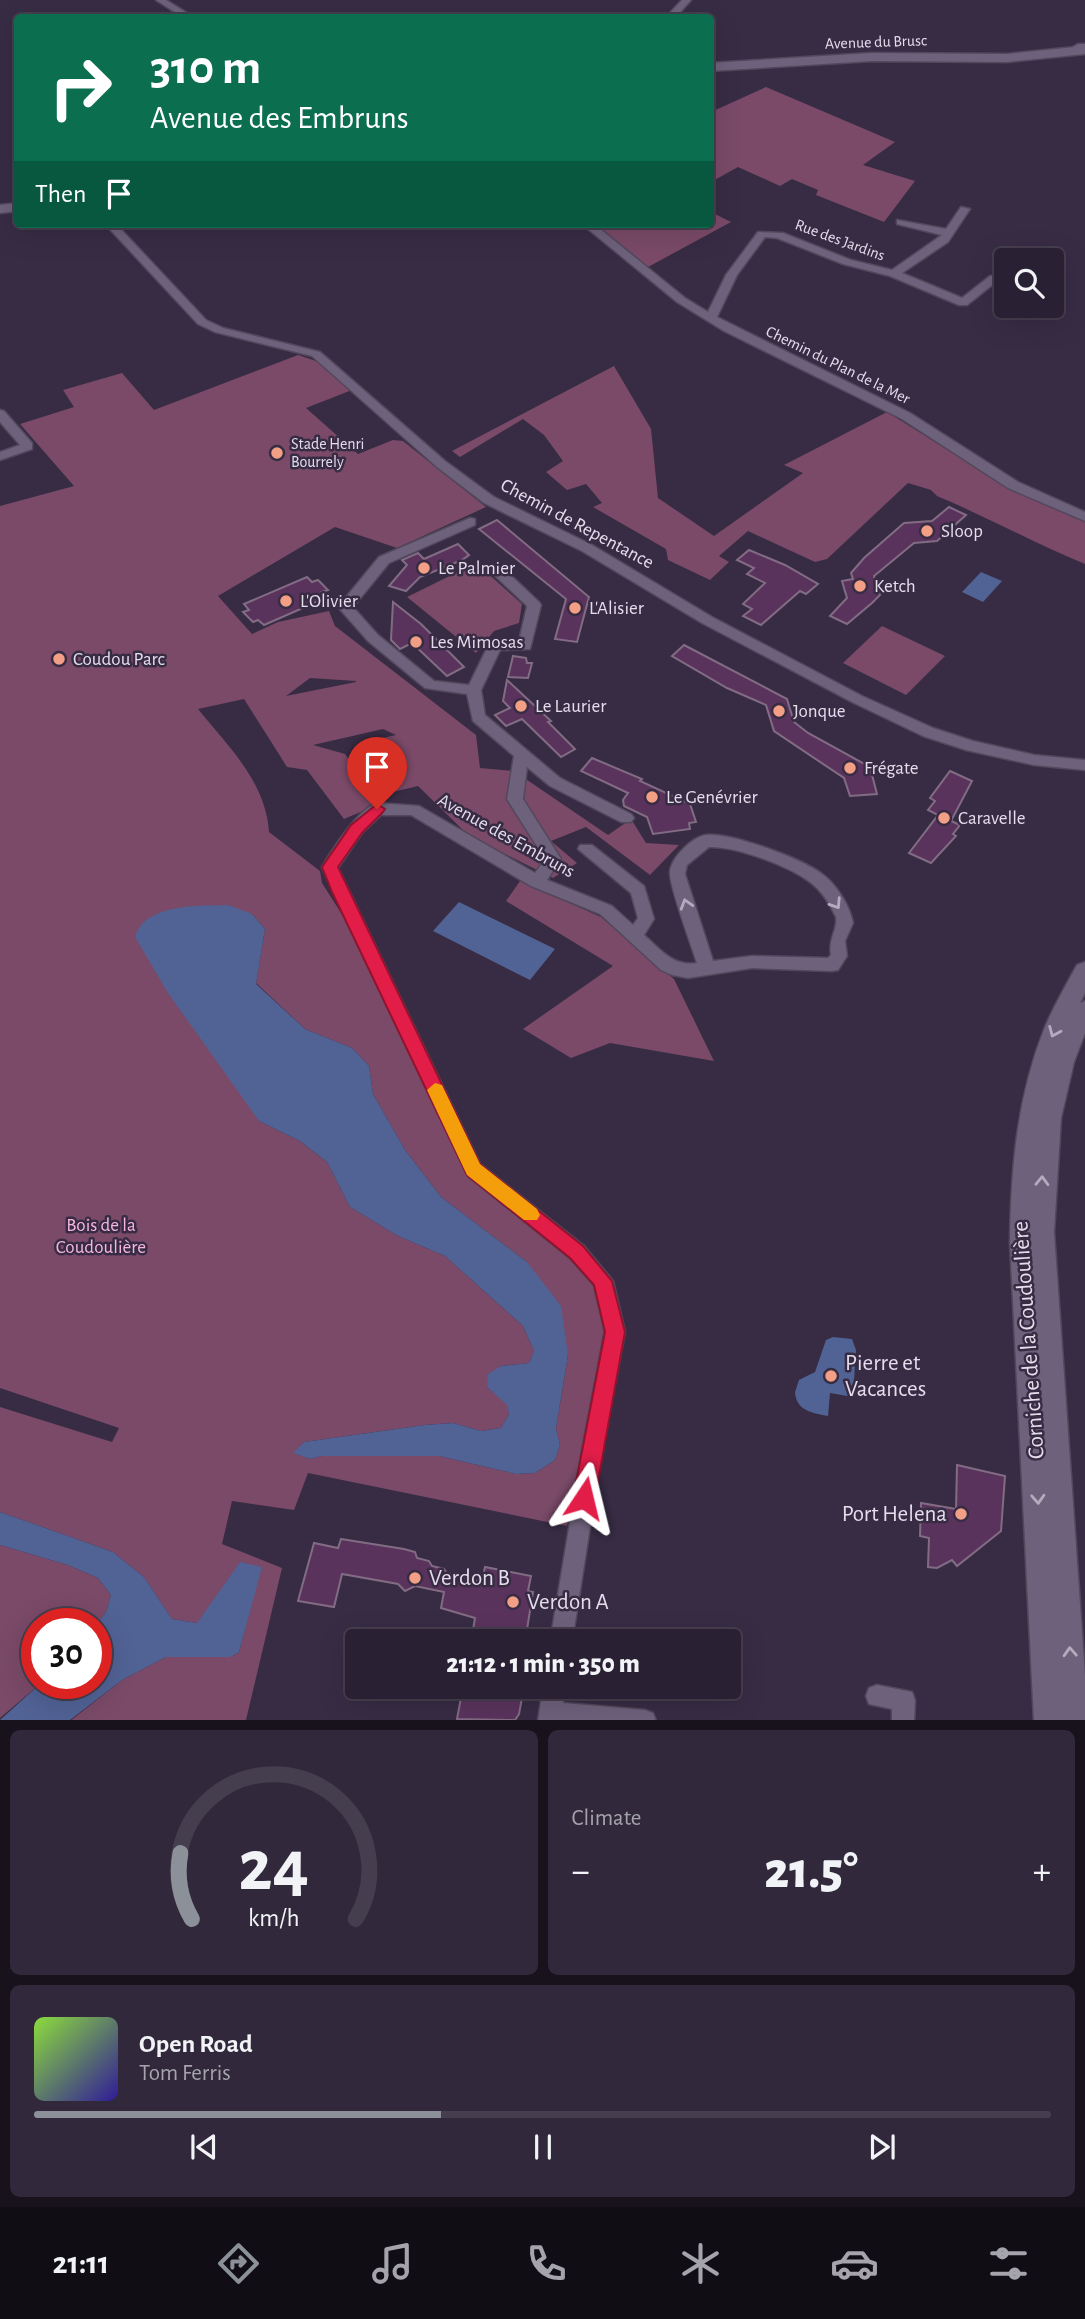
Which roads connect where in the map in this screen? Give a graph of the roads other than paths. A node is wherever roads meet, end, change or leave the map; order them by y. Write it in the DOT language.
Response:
graph roads {
  1 [pos="160,0"];
  2 [pos="687,0"];
  3 [pos="184,14"];
  4 [pos="674,14"];
  5 [pos="1083,49"];
  6 [pos="714,67"];
  7 [pos="965,209"];
  8 [pos="901,222"];
  9 [pos="114,228"];
  10 [pos="592,228"];
  11 [pos="950,233"];
  12 [pos="894,274"];
  13 [pos="994,278"];
  14 [pos="710,317"];
  15 [pos="0,414"];
  16 [pos="0,456"];
  17 [pos="1085,517"];
  18 [pos="470,522"];
  19 [pos="495,569"];
  20 [pos="474,690"];
  21 [pos="522,754"];
  22 [pos="1085,765"];
  23 [pos="626,818"];
  24 [pos="586,849"];
  25 [pos="537,882"];
  26 [pos="634,936"];
  27 [pos="706,969"];
  28 [pos="1085,971"];
  29 [pos="1085,1010"];
  30 [pos="563,1629"];
  31 [pos="877,1696"];
  32 [pos="552,1699"];
  33 [pos="550,1717"];
  34 [pos="645,1720"];
  35 [pos="903,1720"];
  36 [pos="1049,1720"];
  37 [pos="1073,1720"];
  1 -- 3 [label="street"];
  2 -- 4 [label="street"];
  5 -- 6 [label="main road, Avenue du Brusc"];
  7 -- 11 [label="street, Rue des Jardins"];
  8 -- 11 [label="street, Rue des Jardins"];
  9 -- 22 [label="street, Chemin de Repentance"];
  10 -- 14 [label="street, Chemin du Plan de la Mer"];
  11 -- 12 [label="street, Rue des Jardins"];
  12 -- 13 [label="street"];
  12 -- 14 [label="street, Rue des Jardins"];
  14 -- 17 [label="street, Chemin du Plan de la Mer"];
  15 -- 16 [label="street"];
  18 -- 20 [label="street"];
  19 -- 20 [label="street"];
  20 -- 21 [label="street"];
  21 -- 23 [label="street"];
  21 -- 25 [label="street"];
  24 -- 26 [label="street"];
  25 -- 26 [label="street, Avenue des Embruns"];
  25 -- 30 [label="street, Avenue des Embruns"];
  26 -- 27 [label="street, Avenue des Embruns"];
  27 -- 27 [label="street, Avenue des Embruns, one-way"];
  28 -- 36 [label="main road, Corniche de la Coudoulière, one-way"];
  37 -- 29 [label="main road, Corniche de la Coudoulière, one-way"];
  31 -- 35 [label="street"];
  32 -- 33 [label="street"];
  33 -- 34 [label="street"];
}
